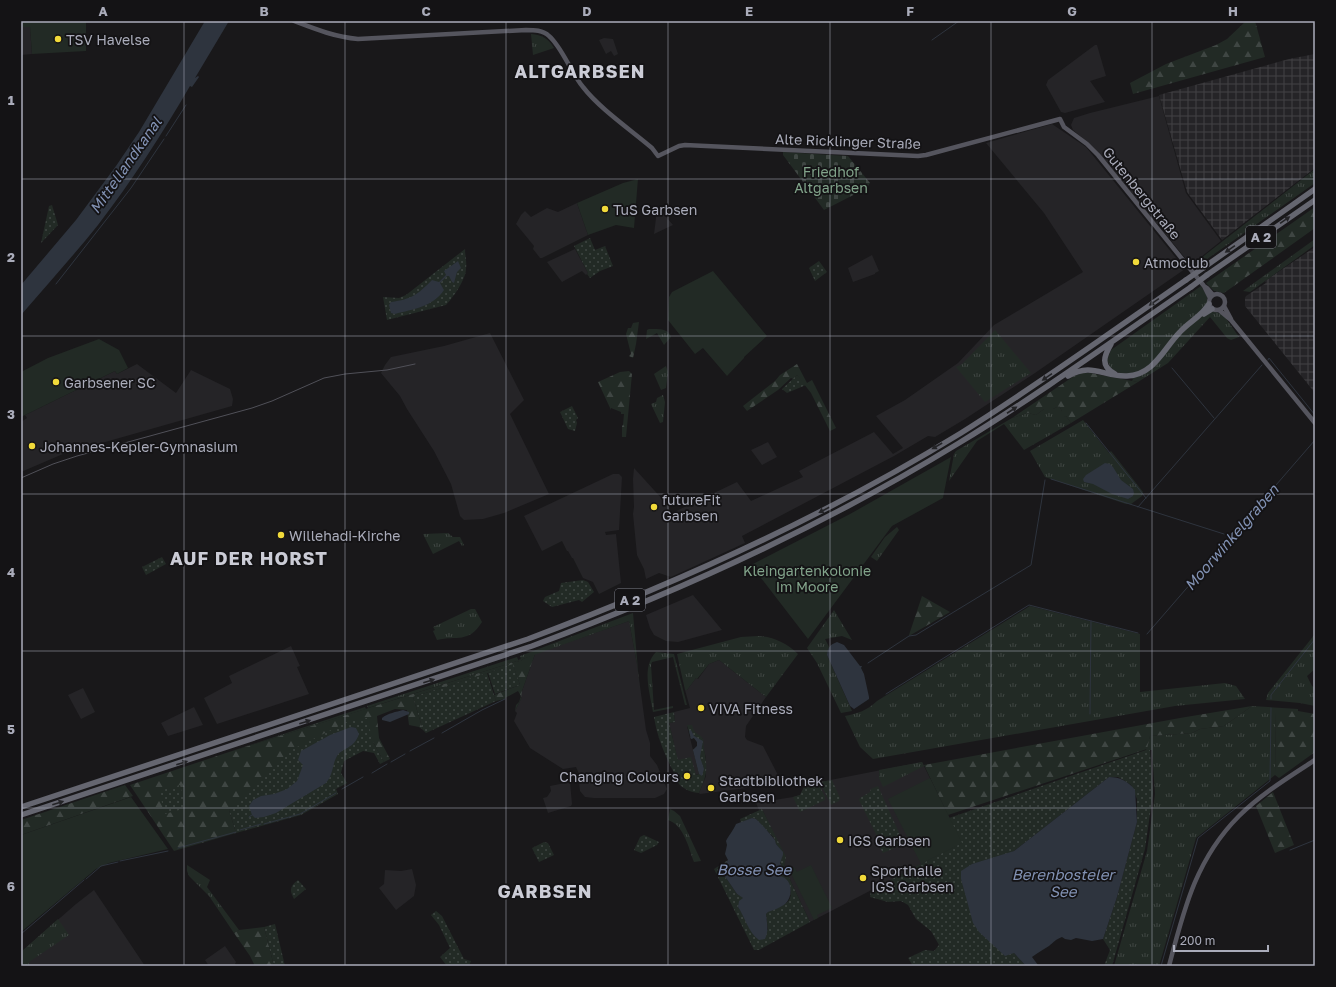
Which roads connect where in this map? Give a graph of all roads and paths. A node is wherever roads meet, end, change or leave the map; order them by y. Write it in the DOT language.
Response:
graph roads {
  1 [pos="294,21"];
  2 [pos="1060,118"];
  3 [pos="1315,188"];
  4 [pos="1315,200"];
  5 [pos="1211,301"];
  6 [pos="1224,306"];
  7 [pos="1219,310"];
  8 [pos="1231,320"];
  9 [pos="1113,341"];
  10 [pos="1123,376"];
  11 [pos="1043,390"];
  12 [pos="1315,423"];
  13 [pos="1315,760"];
  14 [pos="21,807"];
  15 [pos="21,815"];
  16 [pos="1169,966"];
  1 -- 2 [label="main road, Alte Ricklinger Straße"];
  2 -- 5 [label="main road, Gutenbergstraße"];
  3 -- 14 [label="highway, A 2, one-way, bridge"];
  9 -- 4 [label="highway, A 2, one-way, bridge"];
  5 -- 6 [label="main road, Gutenbergstraße"];
  5 -- 7 [label="main road"];
  5 -- 10 [label="highway"];
  6 -- 7 [label="main road"];
  6 -- 8 [label="main road"];
  7 -- 8 [label="main road"];
  8 -- 12 [label="main road"];
  9 -- 10 [label="highway"];
  9 -- 11 [label="highway, A 2"];
  10 -- 11 [label="highway"];
  15 -- 11 [label="highway, A 2, one-way"];
  13 -- 16 [label="main road"];
}
